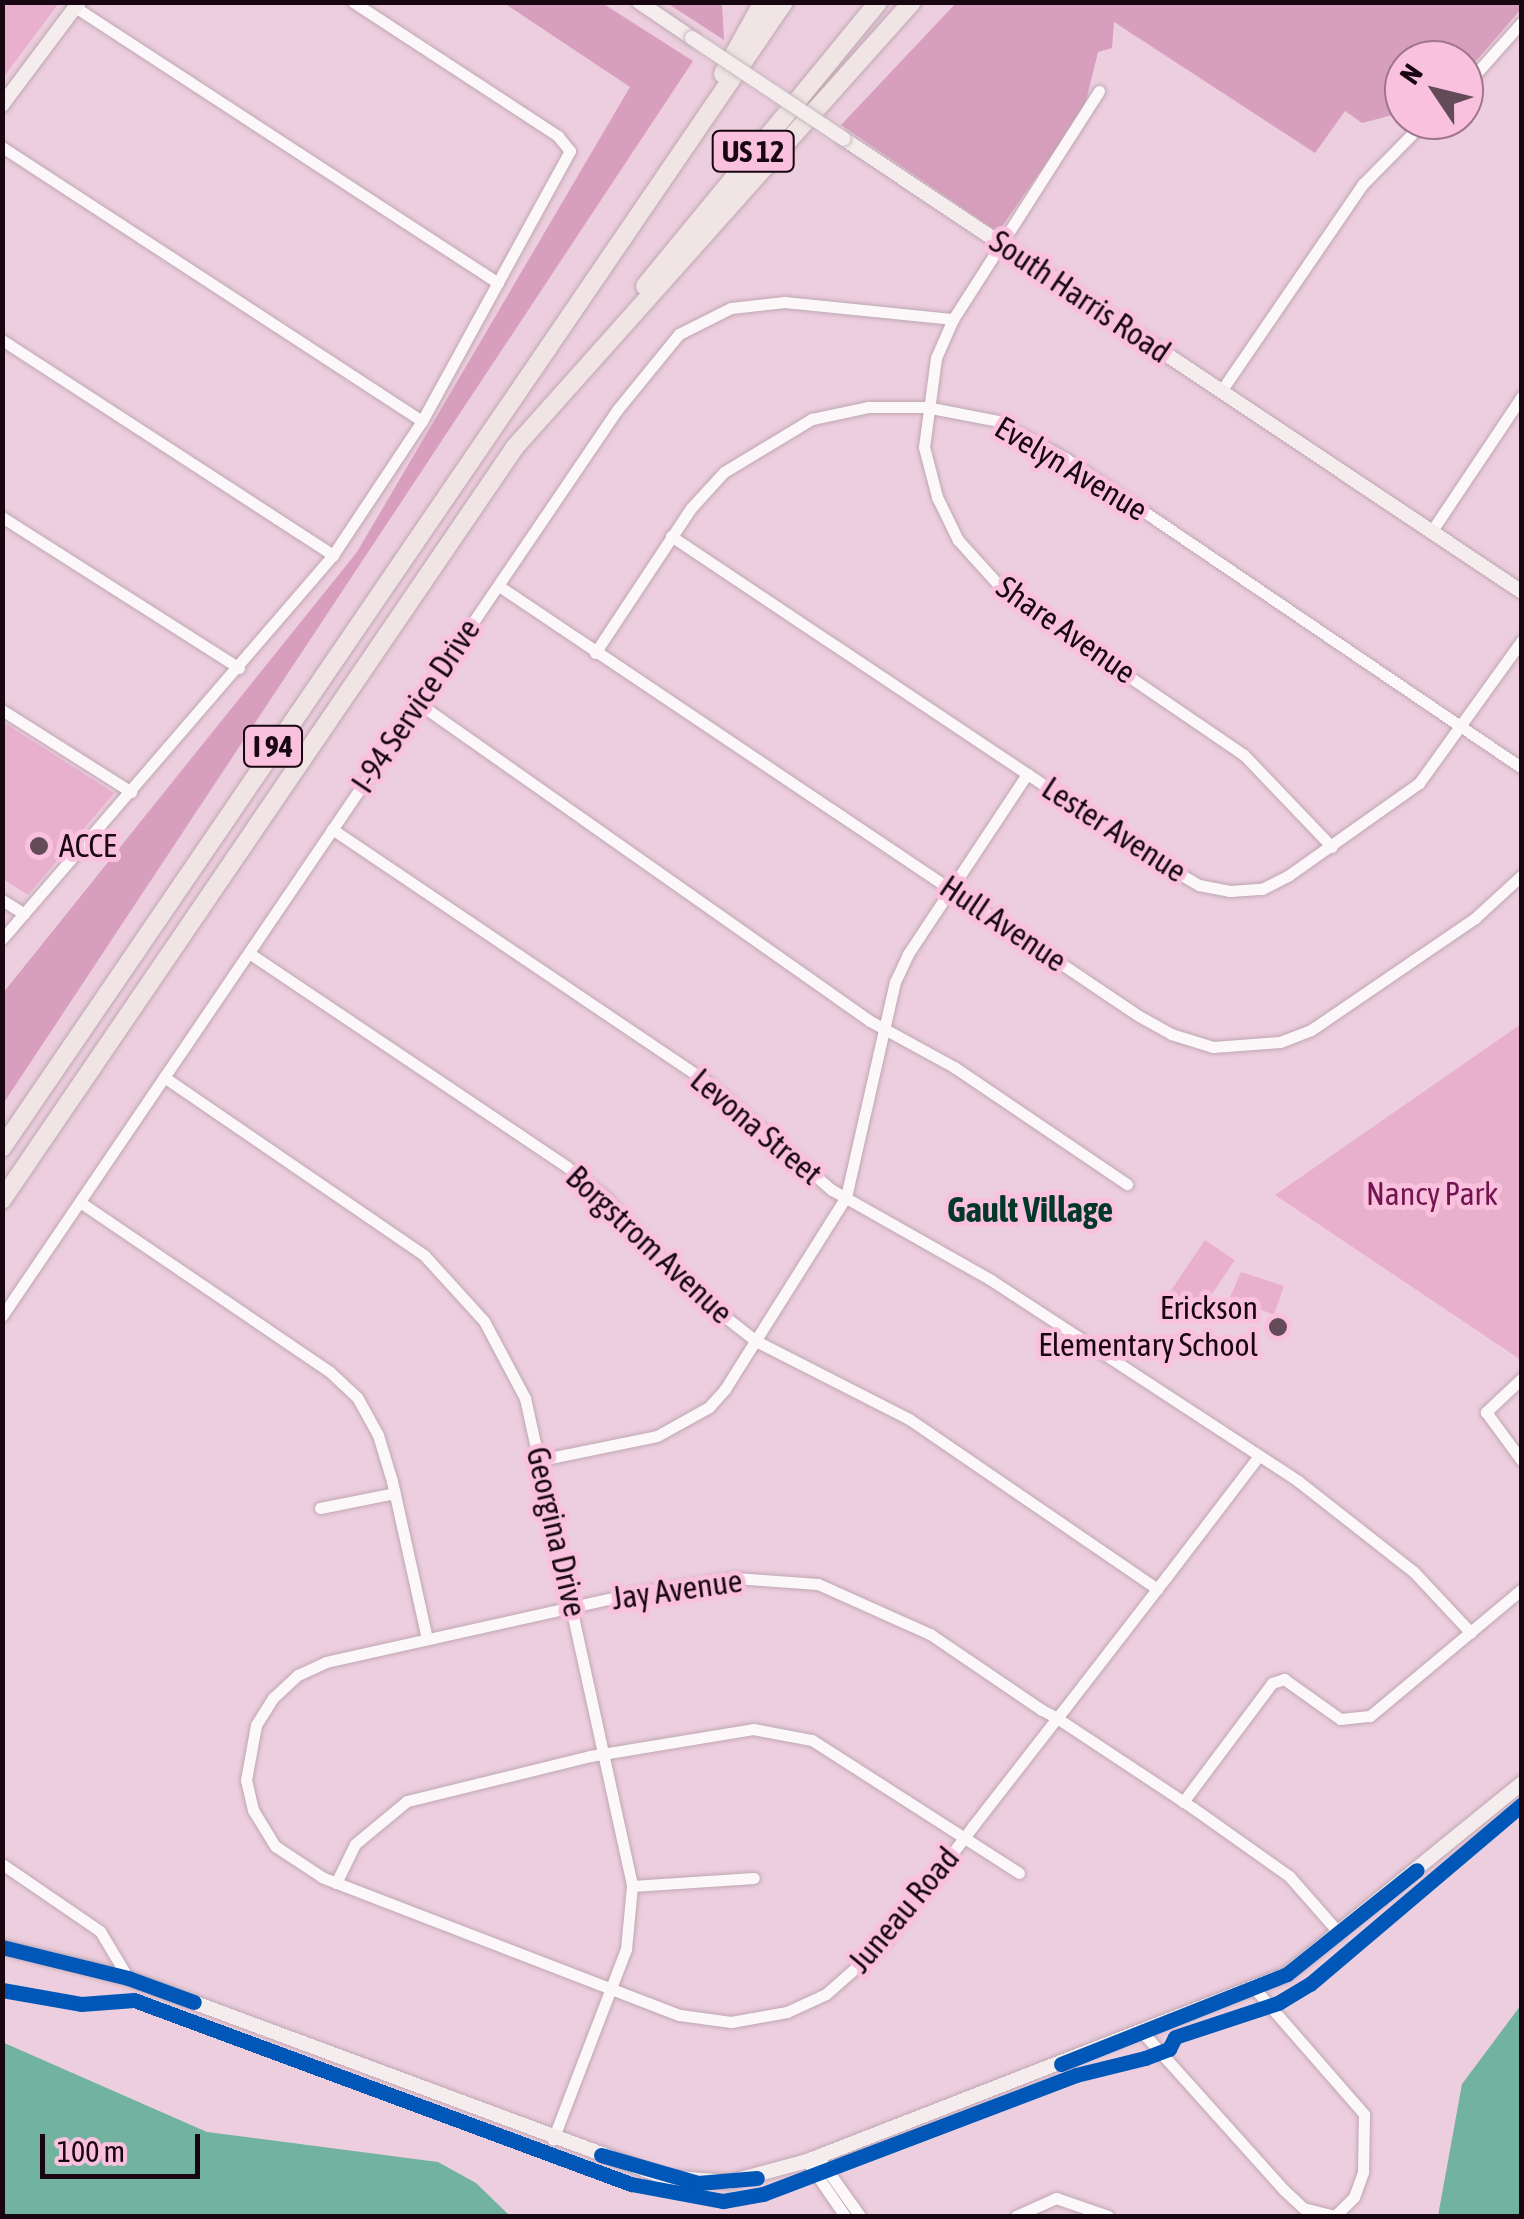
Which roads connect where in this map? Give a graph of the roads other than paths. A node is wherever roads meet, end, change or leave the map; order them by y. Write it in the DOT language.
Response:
graph roads {
  1 [pos="354,2"];
  2 [pos="639,2"];
  3 [pos="763,2"];
  4 [pos="784,2"];
  5 [pos="878,2"];
  6 [pos="912,2"];
  7 [pos="77,5"];
  8 [pos="1522,22"];
  9 [pos="1484,65"];
  10 [pos="1099,91"];
  11 [pos="714,103"];
  12 [pos="2,105"];
  13 [pos="1406,140"];
  14 [pos="2,148"];
  15 [pos="1004,244"];
  16 [pos="498,283"];
  17 [pos="636,305"];
  18 [pos="953,319"];
  19 [pos="2,340"];
  20 [pos="1220,391"];
  21 [pos="1522,396"];
  22 [pos="926,407"];
  23 [pos="422,421"];
  24 [pos="2,518"];
  25 [pos="1431,532"];
  26 [pos="672,536"];
  27 [pos="332,554"];
  28 [pos="499,586"];
  29 [pos="1522,592"];
  30 [pos="1522,640"];
  31 [pos="596,653"];
  32 [pos="239,668"];
  33 [pos="418,703"];
  34 [pos="2,710"];
  35 [pos="1463,727"];
  36 [pos="1522,768"];
  37 [pos="1027,774"];
  38 [pos="131,792"];
  39 [pos="332,829"];
  40 [pos="1332,846"];
  41 [pos="1522,875"];
  42 [pos="951,890"];
  43 [pos="2,900"];
  44 [pos="24,914"];
  45 [pos="2,939"];
  46 [pos="249,953"];
  47 [pos="883,1028"];
  48 [pos="164,1077"];
  49 [pos="2,1148"];
  50 [pos="1127,1184"];
  51 [pos="846,1198"];
  52 [pos="2,1200"];
  53 [pos="80,1202"];
  54 [pos="2,1316"];
  55 [pos="756,1340"];
  56 [pos="1522,1378"];
  57 [pos="1258,1457"];
  58 [pos="540,1460"];
  59 [pos="1522,1462"];
  60 [pos="394,1493"];
  61 [pos="320,1508"];
  62 [pos="1157,1588"];
  63 [pos="1522,1590"];
  64 [pos="573,1606"];
  65 [pos="1471,1633"];
  66 [pos="427,1639"];
  67 [pos="1057,1718"];
  68 [pos="606,1754"];
  69 [pos="1522,1783"];
  70 [pos="1184,1802"];
  71 [pos="965,1836"];
  72 [pos="2,1864"];
  73 [pos="1019,1873"];
  74 [pos="754,1878"];
  75 [pos="336,1883"];
  76 [pos="632,1886"];
  77 [pos="1340,1934"];
  78 [pos="2,1946"];
  79 [pos="128,1978"];
  80 [pos="1255,1990"];
  81 [pos="609,1992"];
  82 [pos="1144,2034"];
  83 [pos="553,2139"];
  84 [pos="813,2159"];
  85 [pos="844,2216"];
  86 [pos="860,2216"];
  87 [pos="1016,2216"];
  88 [pos="1108,2216"];
  1 -- 16 [label="street"];
  2 -- 15 [label="main road, South Harris Road, bridge"];
  3 -- 11 [label="highway, US 12"];
  4 -- 11 [label="highway, I 94"];
  5 -- 17 [label="highway, US 12"];
  6 -- 17 [label="highway, I 94"];
  7 -- 12 [label="main road"];
  7 -- 16 [label="street"];
  8 -- 9 [label="street"];
  10 -- 15 [label="street, Share Avenue"];
  11 -- 49 [label="highway, I 94"];
  13 -- 20 [label="street"];
  14 -- 23 [label="street"];
  15 -- 18 [label="street, Share Avenue"];
  15 -- 20 [label="main road, South Harris Road"];
  16 -- 23 [label="street"];
  17 -- 52 [label="highway, I 94"];
  18 -- 22 [label="street, Share Avenue"];
  18 -- 28 [label="street, I-94 Service Drive"];
  19 -- 27 [label="street"];
  20 -- 25 [label="main road, South Harris Road"];
  21 -- 25 [label="street"];
  22 -- 26 [label="street, Evelyn Avenue"];
  22 -- 35 [label="street, Evelyn Avenue"];
  22 -- 40 [label="street, Share Avenue"];
  23 -- 27 [label="street"];
  24 -- 32 [label="street"];
  25 -- 29 [label="main road, South Harris Road"];
  26 -- 31 [label="street, Evelyn Avenue"];
  26 -- 37 [label="street, Lester Avenue"];
  27 -- 32 [label="street"];
  28 -- 31 [label="street, Hull Avenue"];
  28 -- 33 [label="street, I-94 Service Drive"];
  30 -- 35 [label="street, Lester Avenue"];
  31 -- 42 [label="street, Hull Avenue"];
  32 -- 38 [label="street"];
  33 -- 39 [label="street, I-94 Service Drive"];
  33 -- 47 [label="street"];
  34 -- 38 [label="street"];
  35 -- 36 [label="street, Evelyn Avenue"];
  35 -- 40 [label="street, Lester Avenue"];
  37 -- 40 [label="street, Lester Avenue"];
  37 -- 42 [label="street"];
  38 -- 44 [label="street"];
  39 -- 46 [label="street, I-94 Service Drive"];
  39 -- 51 [label="street, Levona Street"];
  41 -- 42 [label="street, Hull Avenue"];
  42 -- 47 [label="street"];
  43 -- 44 [label="street"];
  44 -- 45 [label="street"];
  46 -- 48 [label="street, I-94 Service Drive"];
  46 -- 55 [label="street, Borgstrom Avenue"];
  47 -- 50 [label="street"];
  47 -- 51 [label="street"];
  48 -- 53 [label="street, I-94 Service Drive"];
  48 -- 58 [label="street, Georgina Drive"];
  51 -- 55 [label="street"];
  51 -- 57 [label="street, Levona Street"];
  53 -- 54 [label="street, I-94 Service Drive"];
  53 -- 60 [label="street"];
  55 -- 58 [label="street"];
  55 -- 62 [label="street, Borgstrom Avenue"];
  56 -- 59 [label="street"];
  57 -- 62 [label="street, Juneau Road"];
  57 -- 65 [label="street, Levona Street"];
  58 -- 64 [label="street, Georgina Drive"];
  60 -- 61 [label="street"];
  60 -- 66 [label="street"];
  62 -- 67 [label="street, Juneau Road"];
  63 -- 65 [label="street"];
  64 -- 66 [label="street, Jay Avenue"];
  64 -- 67 [label="street, Jay Avenue"];
  64 -- 68 [label="street, Georgina Drive"];
  65 -- 70 [label="street"];
  66 -- 75 [label="street, Jay Avenue"];
  67 -- 70 [label="street, Jay Avenue"];
  67 -- 71 [label="street, Juneau Road"];
  68 -- 71 [label="street"];
  68 -- 75 [label="street"];
  68 -- 76 [label="street, Georgina Drive"];
  69 -- 77 [label="main road"];
  70 -- 77 [label="street, Jay Avenue"];
  71 -- 73 [label="street"];
  71 -- 81 [label="street, Juneau Road"];
  72 -- 79 [label="street"];
  74 -- 76 [label="street"];
  75 -- 81 [label="street, Juneau Road"];
  76 -- 81 [label="street, Georgina Drive"];
  77 -- 80 [label="main road"];
  78 -- 79 [label="main road"];
  79 -- 83 [label="main road"];
  80 -- 82 [label="main road"];
  80 -- 82 [label="street"];
  81 -- 83 [label="street, Georgina Drive"];
  82 -- 84 [label="main road"];
  83 -- 84 [label="main road"];
  84 -- 85 [label="street"];
  84 -- 86 [label="street"];
  87 -- 88 [label="street"];
}
